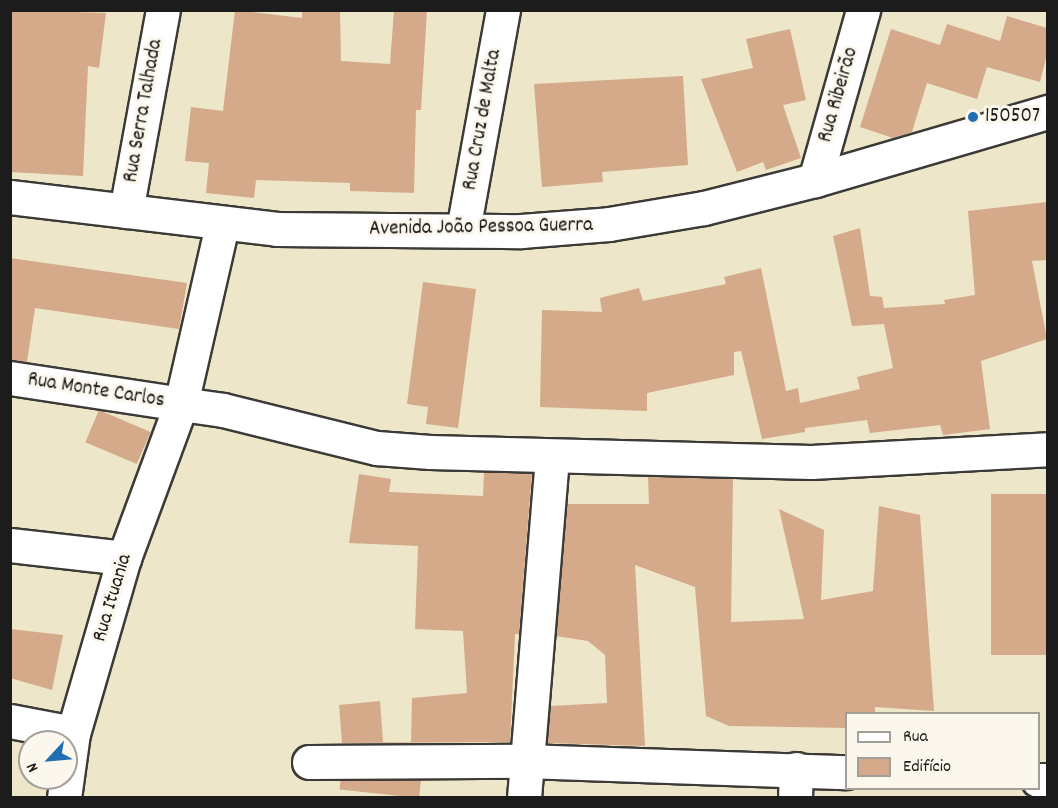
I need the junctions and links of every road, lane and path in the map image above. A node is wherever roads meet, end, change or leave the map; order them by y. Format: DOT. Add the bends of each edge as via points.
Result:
graph roads {
  1 [pos="163,10"];
  2 [pos="503,10"];
  3 [pos="863,10"];
  4 [pos="1047,112"];
  5 [pos="815,180"];
  6 [pos="10,197"];
  7 [pos="126,211"];
  8 [pos="222,225"];
  9 [pos="463,230"];
  10 [pos="10,378"];
  11 [pos="181,404"];
  12 [pos="1047,449"];
  13 [pos="552,457"];
  14 [pos="10,544"];
  15 [pos="124,558"];
  16 [pos="10,720"];
  17 [pos="58,730"];
  18 [pos="74,730"];
  19 [pos="525,761"];
  20 [pos="309,762"];
  21 [pos="845,772"];
  22 [pos="795,783"];
  23 [pos="524,798"];
  1 -- 7 [label="street, Rua Serra Talhada"];
  2 -- 9 [label="street, Rua Cruz de Malta"];
  3 -- 5 [label="street, Rua Ribeirão"];
  4 -- 5 [label="street, Avenida João Pessoa Guerra"];
  5 -- 9 [label="street, Avenida João Pessoa Guerra" via="704,208 609,224 520,231"];
  6 -- 7 [label="street, Avenida João Pessoa Guerra"];
  7 -- 8 [label="street, Avenida João Pessoa Guerra"];
  8 -- 9 [label="street, Avenida João Pessoa Guerra" via="289,230"];
  8 -- 11 [label="street, Rua Ituania"];
  10 -- 11 [label="street, Rua Monte Carlos"];
  11 -- 13 [label="street, Rua Monte Carlos" via="223,410 377,448"];
  11 -- 15 [label="street, Rua Ituania"];
  12 -- 13 [label="street, Rua Monte Carlos" via="811,462"];
  13 -- 19 [label="street"];
  14 -- 15 [label="street"];
  15 -- 18 [label="street, Rua Ituania"];
  16 -- 17 [label="street"];
  19 -- 20 [label="street"];
  19 -- 22 [label="street"];
  19 -- 23 [label="street"];
  21 -- 22 [label="street"];
}
